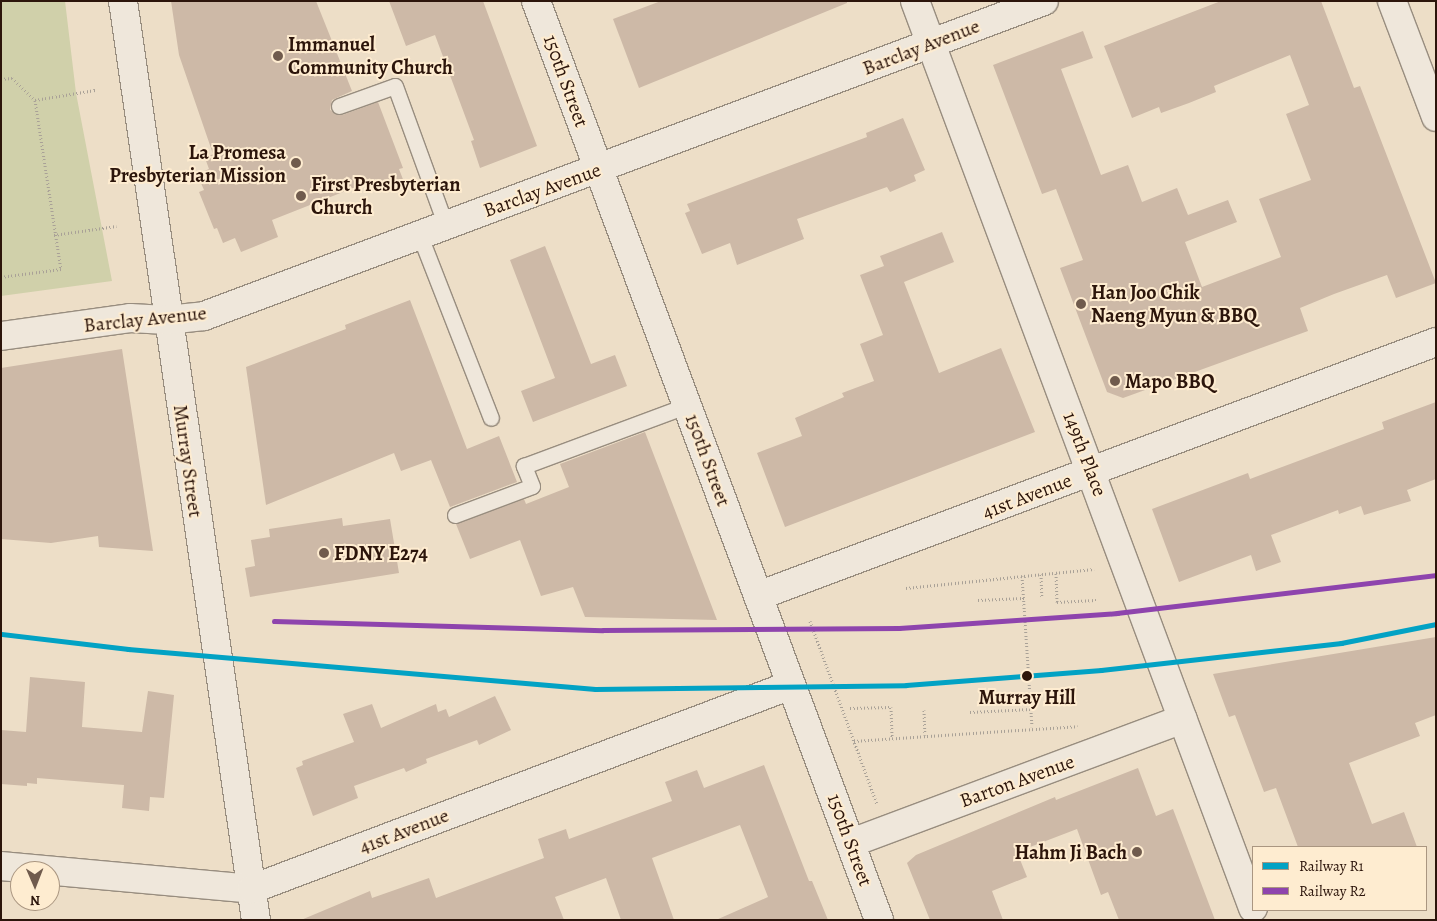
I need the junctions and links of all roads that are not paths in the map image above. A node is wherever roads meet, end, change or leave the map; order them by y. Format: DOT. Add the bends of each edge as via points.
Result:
graph roads {
  1 [pos="123,1"];
  2 [pos="536,1"];
  3 [pos="915,1"];
  4 [pos="1044,1"];
  5 [pos="1392,1"];
  6 [pos="931,43"];
  7 [pos="339,106"];
  8 [pos="1436,117"];
  9 [pos="598,170"];
  10 [pos="446,226"];
  11 [pos="420,236"];
  12 [pos="167,320"];
  13 [pos="1,336"];
  14 [pos="1436,342"];
  15 [pos="688,405"];
  16 [pos="491,418"];
  17 [pos="1091,472"];
  18 [pos="455,515"];
  19 [pos="758,596"];
  20 [pos="791,685"];
  21 [pos="1179,708"];
  22 [pos="851,843"];
  23 [pos="1,866"];
  24 [pos="252,889"];
  25 [pos="1252,904"];
  26 [pos="256,920"];
  27 [pos="879,920"];
  1 -- 12 [label="street, Murray Street"];
  2 -- 9 [label="street, 150th Street"];
  3 -- 6 [label="street, 149th Place"];
  4 -- 6 [label="street, Barclay Avenue"];
  5 -- 8 [label="street"];
  6 -- 9 [label="street, Barclay Avenue"];
  6 -- 17 [label="street, 149th Place"];
  7 -- 10 [label="lane" via="395,86"];
  9 -- 10 [label="street, Barclay Avenue"];
  9 -- 15 [label="street, 150th Street"];
  10 -- 11 [label="street, Barclay Avenue"];
  11 -- 12 [label="street, Barclay Avenue" via="204,316"];
  11 -- 16 [label="lane"];
  12 -- 13 [label="street, Barclay Avenue" via="130,318"];
  12 -- 24 [label="street, Murray Street"];
  14 -- 17 [label="street, 41st Avenue"];
  15 -- 18 [label="lane" via="524,466 532,486"];
  15 -- 19 [label="street, 150th Street"];
  17 -- 19 [label="street, 41st Avenue"];
  17 -- 21 [label="street, 149th Place" via="1134,580"];
  19 -- 20 [label="street, 150th Street"];
  20 -- 22 [label="street, 150th Street"];
  20 -- 24 [label="street, 41st Avenue"];
  21 -- 22 [label="street, Barton Avenue"];
  21 -- 25 [label="street, 149th Place"];
  22 -- 27 [label="street, 150th Street"];
  23 -- 24 [label="street, 41st Avenue"];
  24 -- 26 [label="street, Murray Street"];
}
